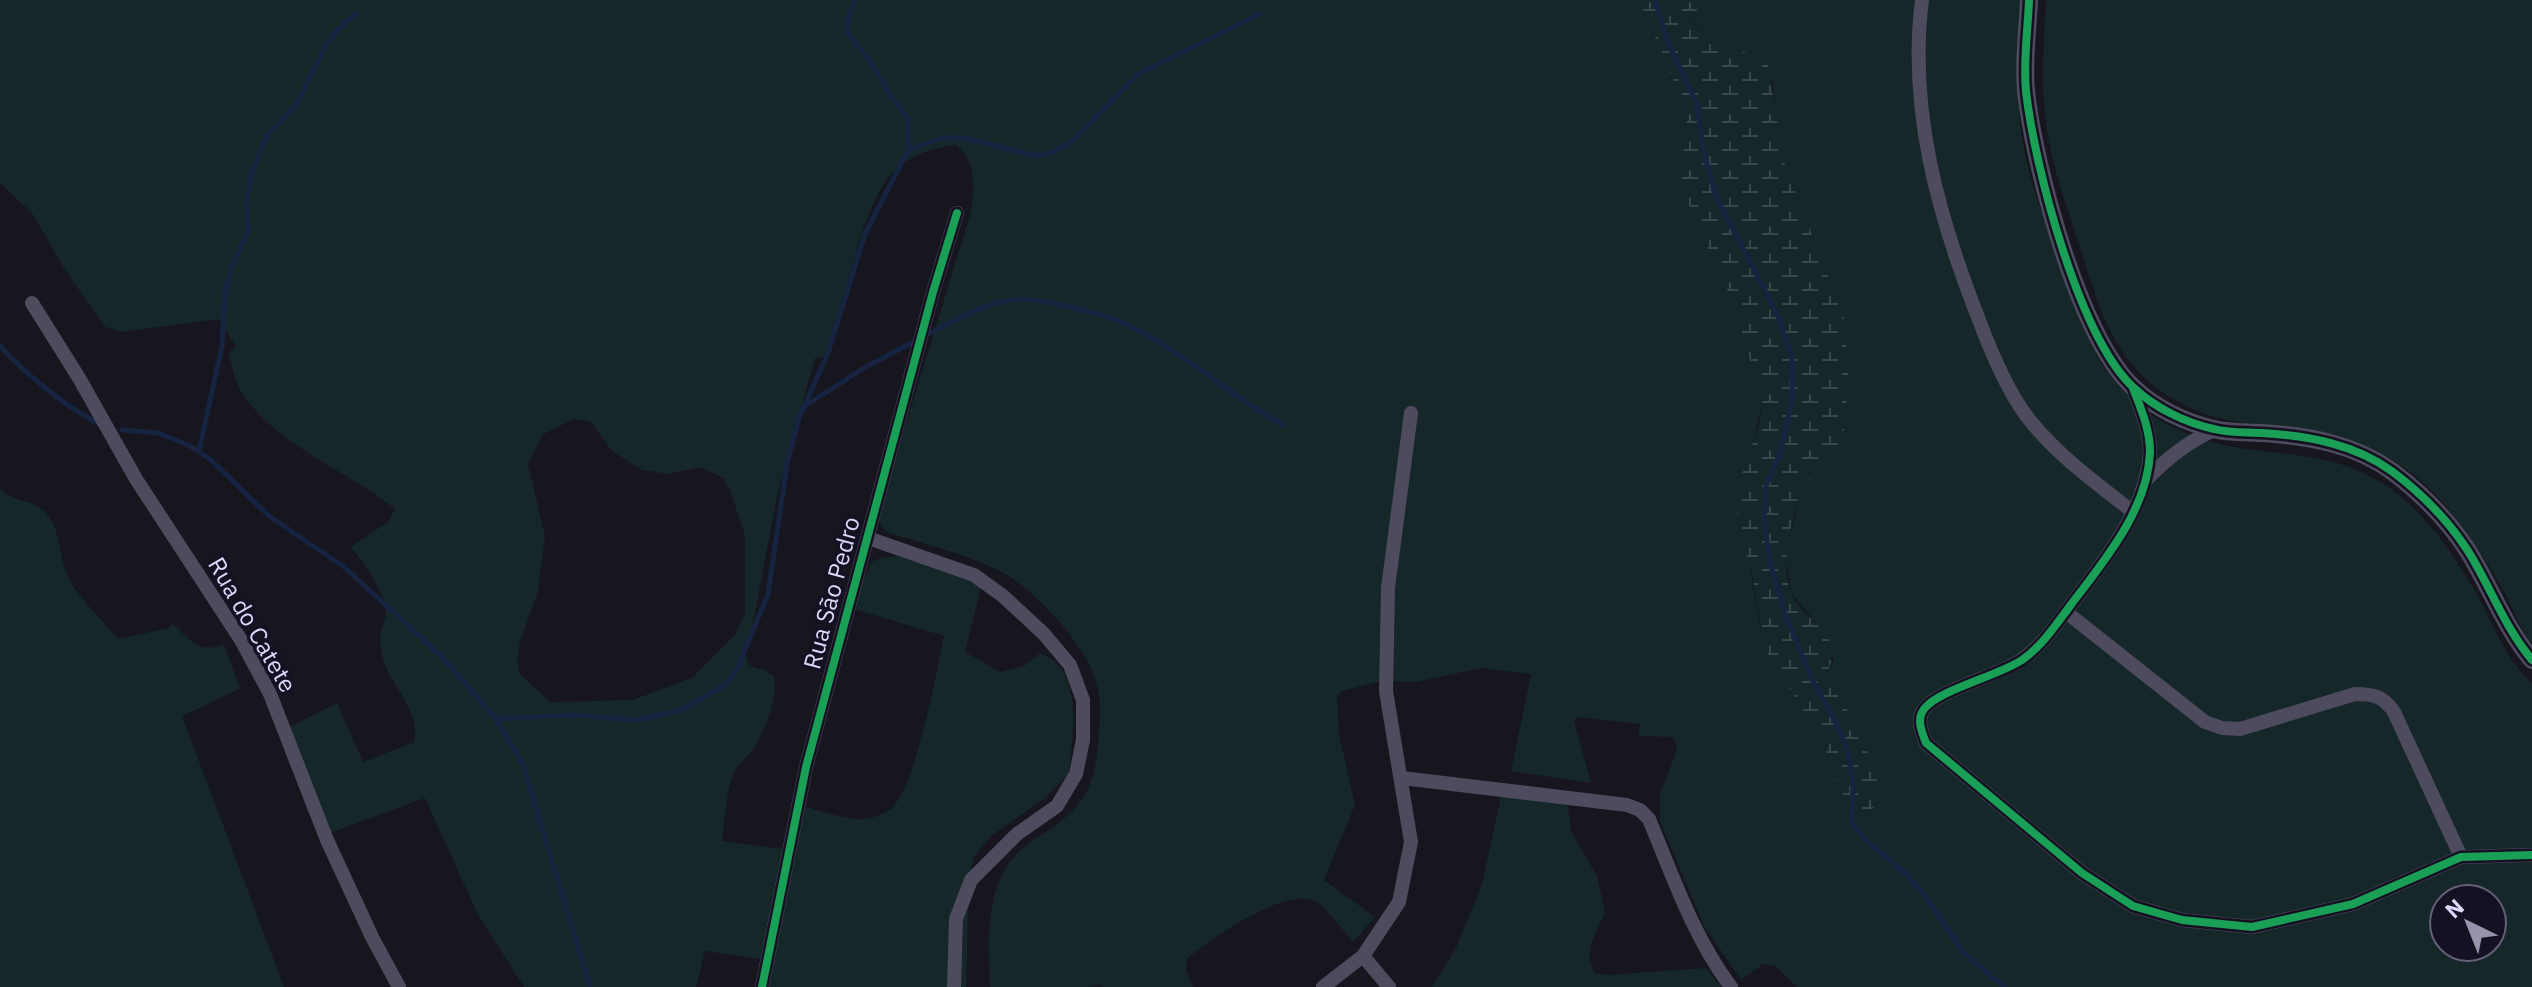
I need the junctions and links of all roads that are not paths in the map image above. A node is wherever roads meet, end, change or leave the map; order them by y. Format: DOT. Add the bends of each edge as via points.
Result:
graph roads {
  1 [pos="1922,0"];
  2 [pos="2029,0"];
  3 [pos="957,213"];
  4 [pos="32,303"];
  5 [pos="2133,388"];
  6 [pos="1411,413"];
  7 [pos="2214,430"];
  8 [pos="2146,480"];
  9 [pos="2132,511"];
  10 [pos="868,538"];
  11 [pos="2066,612"];
  12 [pos="2532,660"];
  13 [pos="1402,778"];
  14 [pos="2532,855"];
  15 [pos="2461,857"];
  16 [pos="1363,956"];
  17 [pos="399,987"];
  18 [pos="762,987"];
  19 [pos="954,987"];
  20 [pos="1323,987"];
  21 [pos="1389,987"];
  22 [pos="1731,987"];
  1 -- 9 [label="street" via="1920,105 1937,202 1994,359 2030,421 2086,476"];
  2 -- 5 [label="street" via="2026,88 2040,174 2083,306 2108,356"];
  3 -- 10 [label="street, Rua São Pedro"];
  4 -- 17 [label="street, Rua do Catete" via="270,694 327,840"];
  5 -- 7 [label="street" via="2166,412"];
  5 -- 8 [label="street" via="2149,431"];
  6 -- 13 [label="street" via="1388,588 1386,691"];
  7 -- 8 [label="street" via="2191,440"];
  7 -- 12 [label="street" via="2302,436 2346,446 2391,471 2434,507 2468,551 2513,637"];
  8 -- 9 [label="street"];
  9 -- 11 [label="street" via="2118,543"];
  10 -- 18 [label="street, Rua São Pedro" via="806,767"];
  10 -- 19 [label="street" via="974,575 1003,596 1070,665 1083,700 1076,774 1057,806 1017,834 971,880 956,919"];
  11 -- 15 [label="street" via="2205,722 2222,728 2240,729 2355,694 2386,701"];
  11 -- 15 [label="street" via="2023,659 1935,699 1923,710 1920,727 1926,743 2082,873 2133,906 2182,920 2252,927 2353,904"];
  13 -- 16 [label="street" via="1411,842 1399,902"];
  13 -- 22 [label="street" via="1640,810 1649,819 1683,905"];
  14 -- 15 [label="street"];
  16 -- 20 [label="street"];
  16 -- 21 [label="street"];
}
